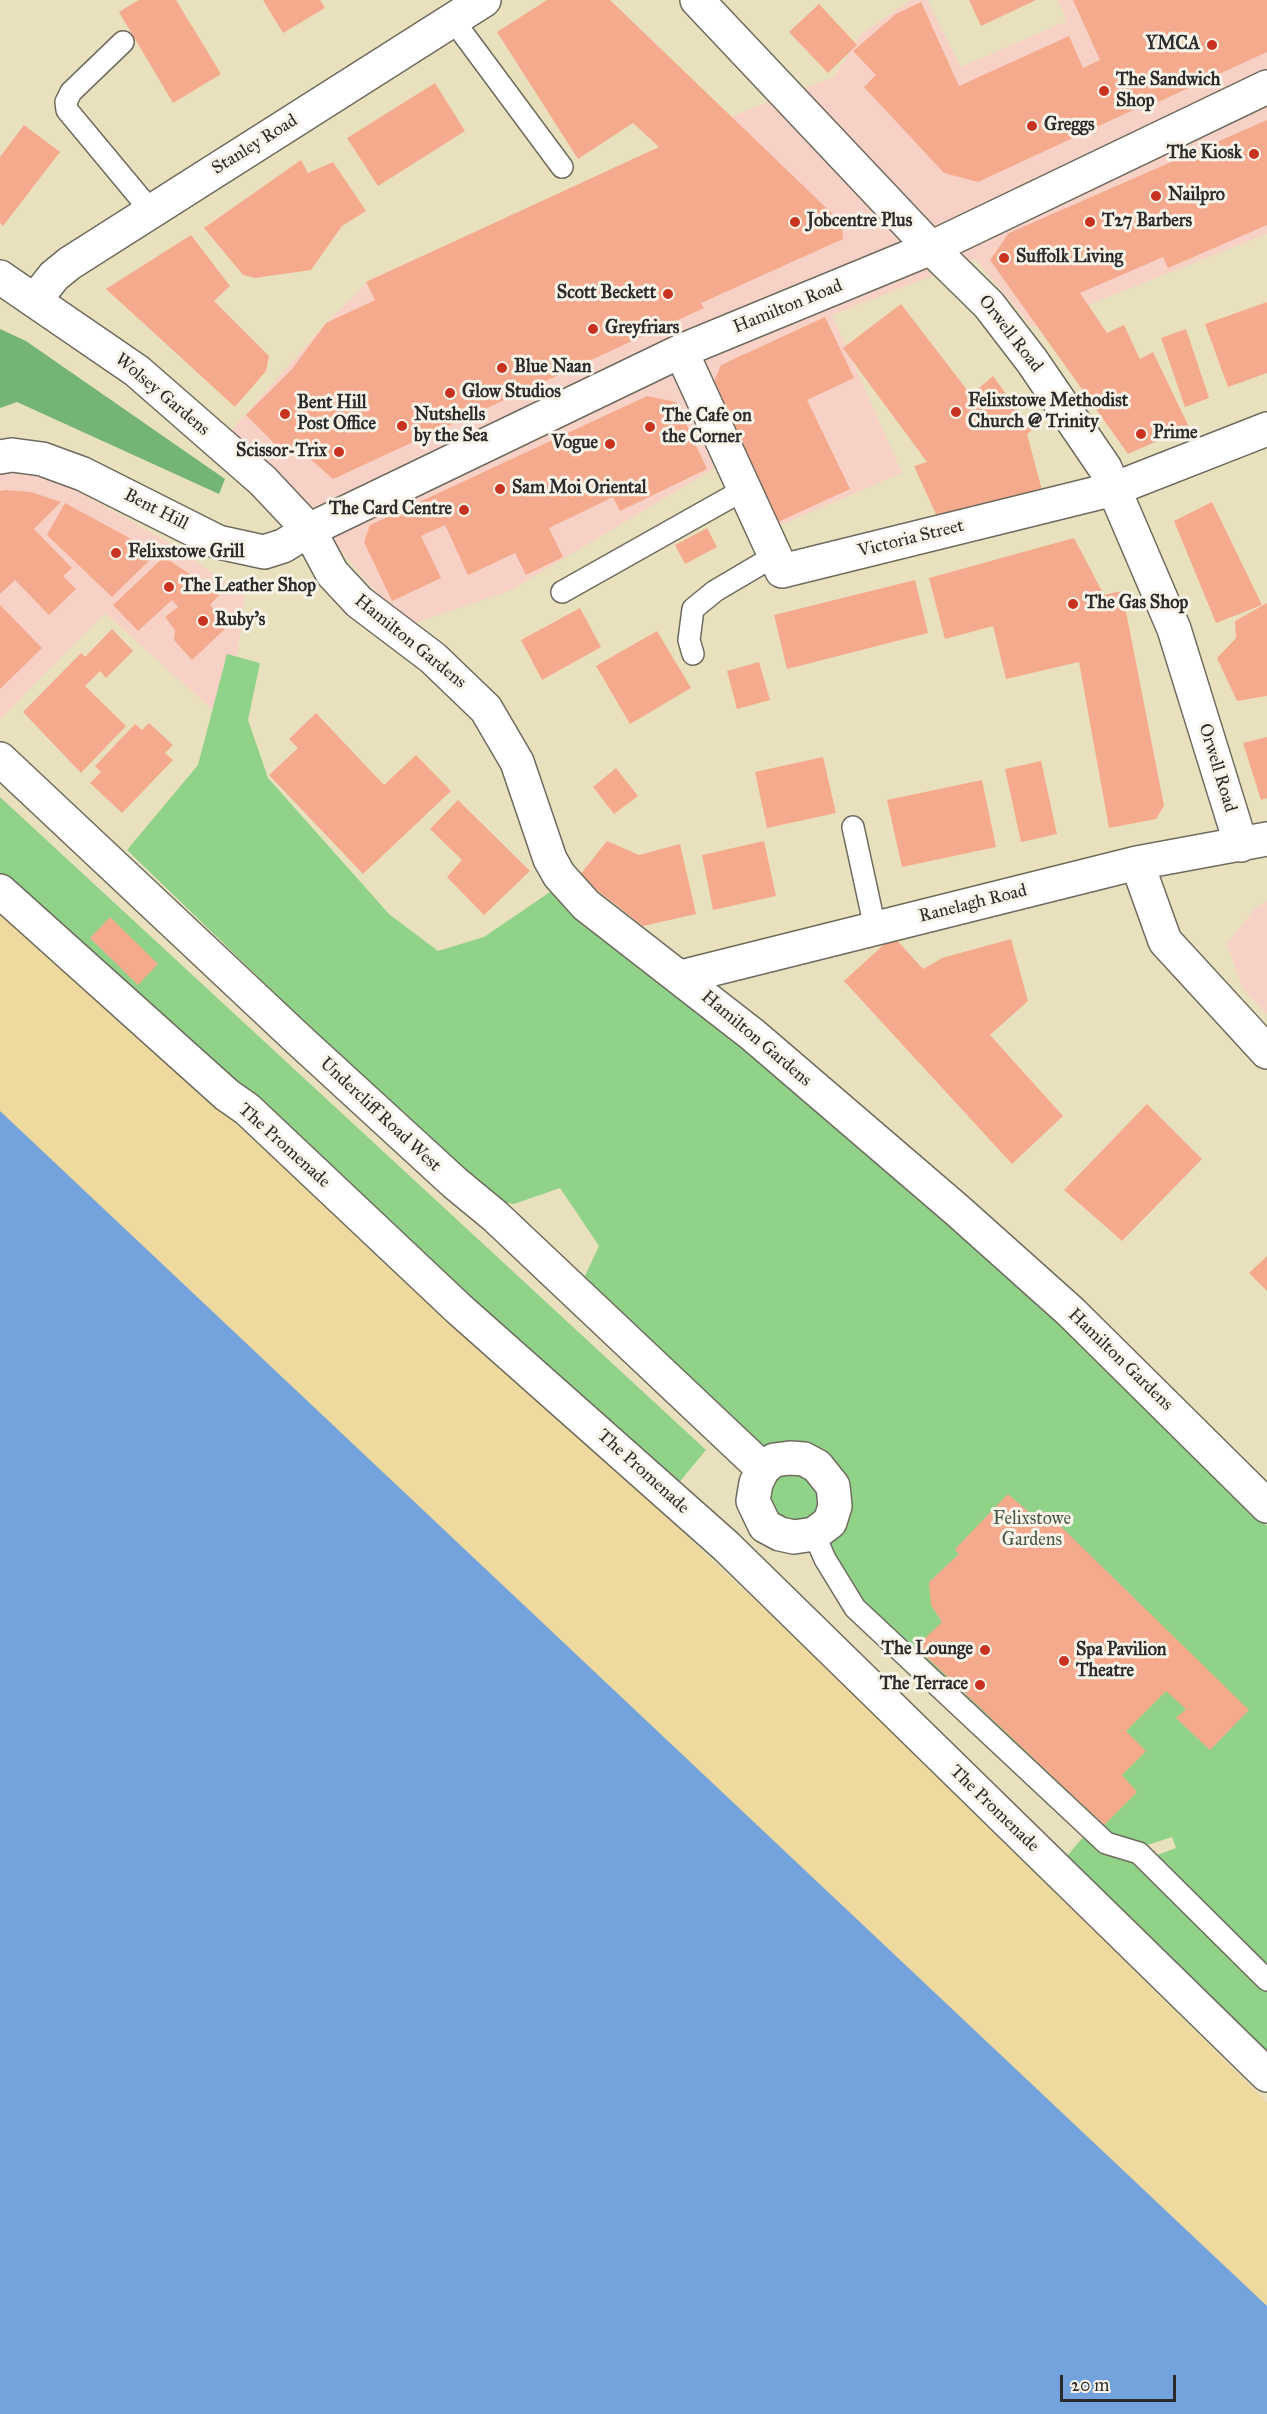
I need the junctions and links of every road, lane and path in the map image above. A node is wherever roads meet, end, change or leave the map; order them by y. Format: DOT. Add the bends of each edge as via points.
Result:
graph roads {
  1 [pos="484,0"];
  2 [pos="697,0"];
  3 [pos="453,20"];
  4 [pos="123,42"];
  5 [pos="1267,87"];
  6 [pos="562,167"];
  7 [pos="151,212"];
  8 [pos="931,248"];
  9 [pos="0,277"];
  10 [pos="35,300"];
  11 [pos="681,351"];
  12 [pos="1267,429"];
  13 [pos="0,457"];
  14 [pos="745,489"];
  15 [pos="1114,489"];
  16 [pos="309,530"];
  17 [pos="776,555"];
  18 [pos="562,592"];
  19 [pos="693,654"];
  20 [pos="0,759"];
  21 [pos="853,828"];
  22 [pos="1254,842"];
  23 [pos="1137,862"];
  24 [pos="0,891"];
  25 [pos="875,928"];
  26 [pos="681,976"];
  27 [pos="1267,1052"];
  28 [pos="763,1469"];
  29 [pos="1267,1506"];
  30 [pos="814,1534"];
  31 [pos="1267,1980"];
  32 [pos="1267,2075"];
  1 -- 3 [label="street, Stanley Road"];
  2 -- 8 [label="street, Orwell Road"];
  3 -- 6 [label="lane"];
  3 -- 7 [label="street, Stanley Road"];
  4 -- 7 [label="lane" via="71,92 67,110"];
  5 -- 8 [label="street, Hamilton Road"];
  7 -- 10 [label="street, Stanley Road" via="62,269"];
  8 -- 11 [label="street, Hamilton Road"];
  8 -- 15 [label="street, Orwell Road" via="989,304 1094,448"];
  9 -- 10 [label="street, Wolsey Gardens"];
  10 -- 16 [label="street, Wolsey Gardens" via="137,371 262,482"];
  11 -- 14 [label="street, Victoria Street"];
  11 -- 16 [label="street, Hamilton Road"];
  12 -- 15 [label="street, Victoria Street"];
  13 -- 16 [label="street, Bent Hill" via="42,459 83,474 218,542 241,548 264,552"];
  14 -- 17 [label="street, Victoria Street"];
  14 -- 18 [label="lane"];
  15 -- 17 [label="street, Victoria Street" via="782,571"];
  15 -- 22 [label="street, Orwell Road" via="1174,629"];
  16 -- 26 [label="street, Hamilton Gardens" via="332,573 359,602 434,658 486,709 516,762 550,859 571,889 586,905"];
  17 -- 19 [label="lane" via="715,591 693,609 689,640"];
  20 -- 28 [label="street, Undercliff Road West"];
  21 -- 25 [label="lane"];
  22 -- 23 [label="street, Ranelagh Road"];
  23 -- 25 [label="street, Ranelagh Road"];
  23 -- 27 [label="street" via="1165,941"];
  24 -- 32 [label="street, The Promenade" via="247,1109 459,1309 726,1546"];
  25 -- 26 [label="street, Ranelagh Road"];
  26 -- 29 [label="street, Hamilton Gardens" via="1071,1312"];
  28 -- 30 [label="street" via="753,1502 765,1526 794,1537"];
  28 -- 30 [label="street" via="774,1460 804,1459 834,1486 835,1506 830,1522"];
  30 -- 31 [label="lane" via="855,1608 1106,1843 1139,1853"];
}
